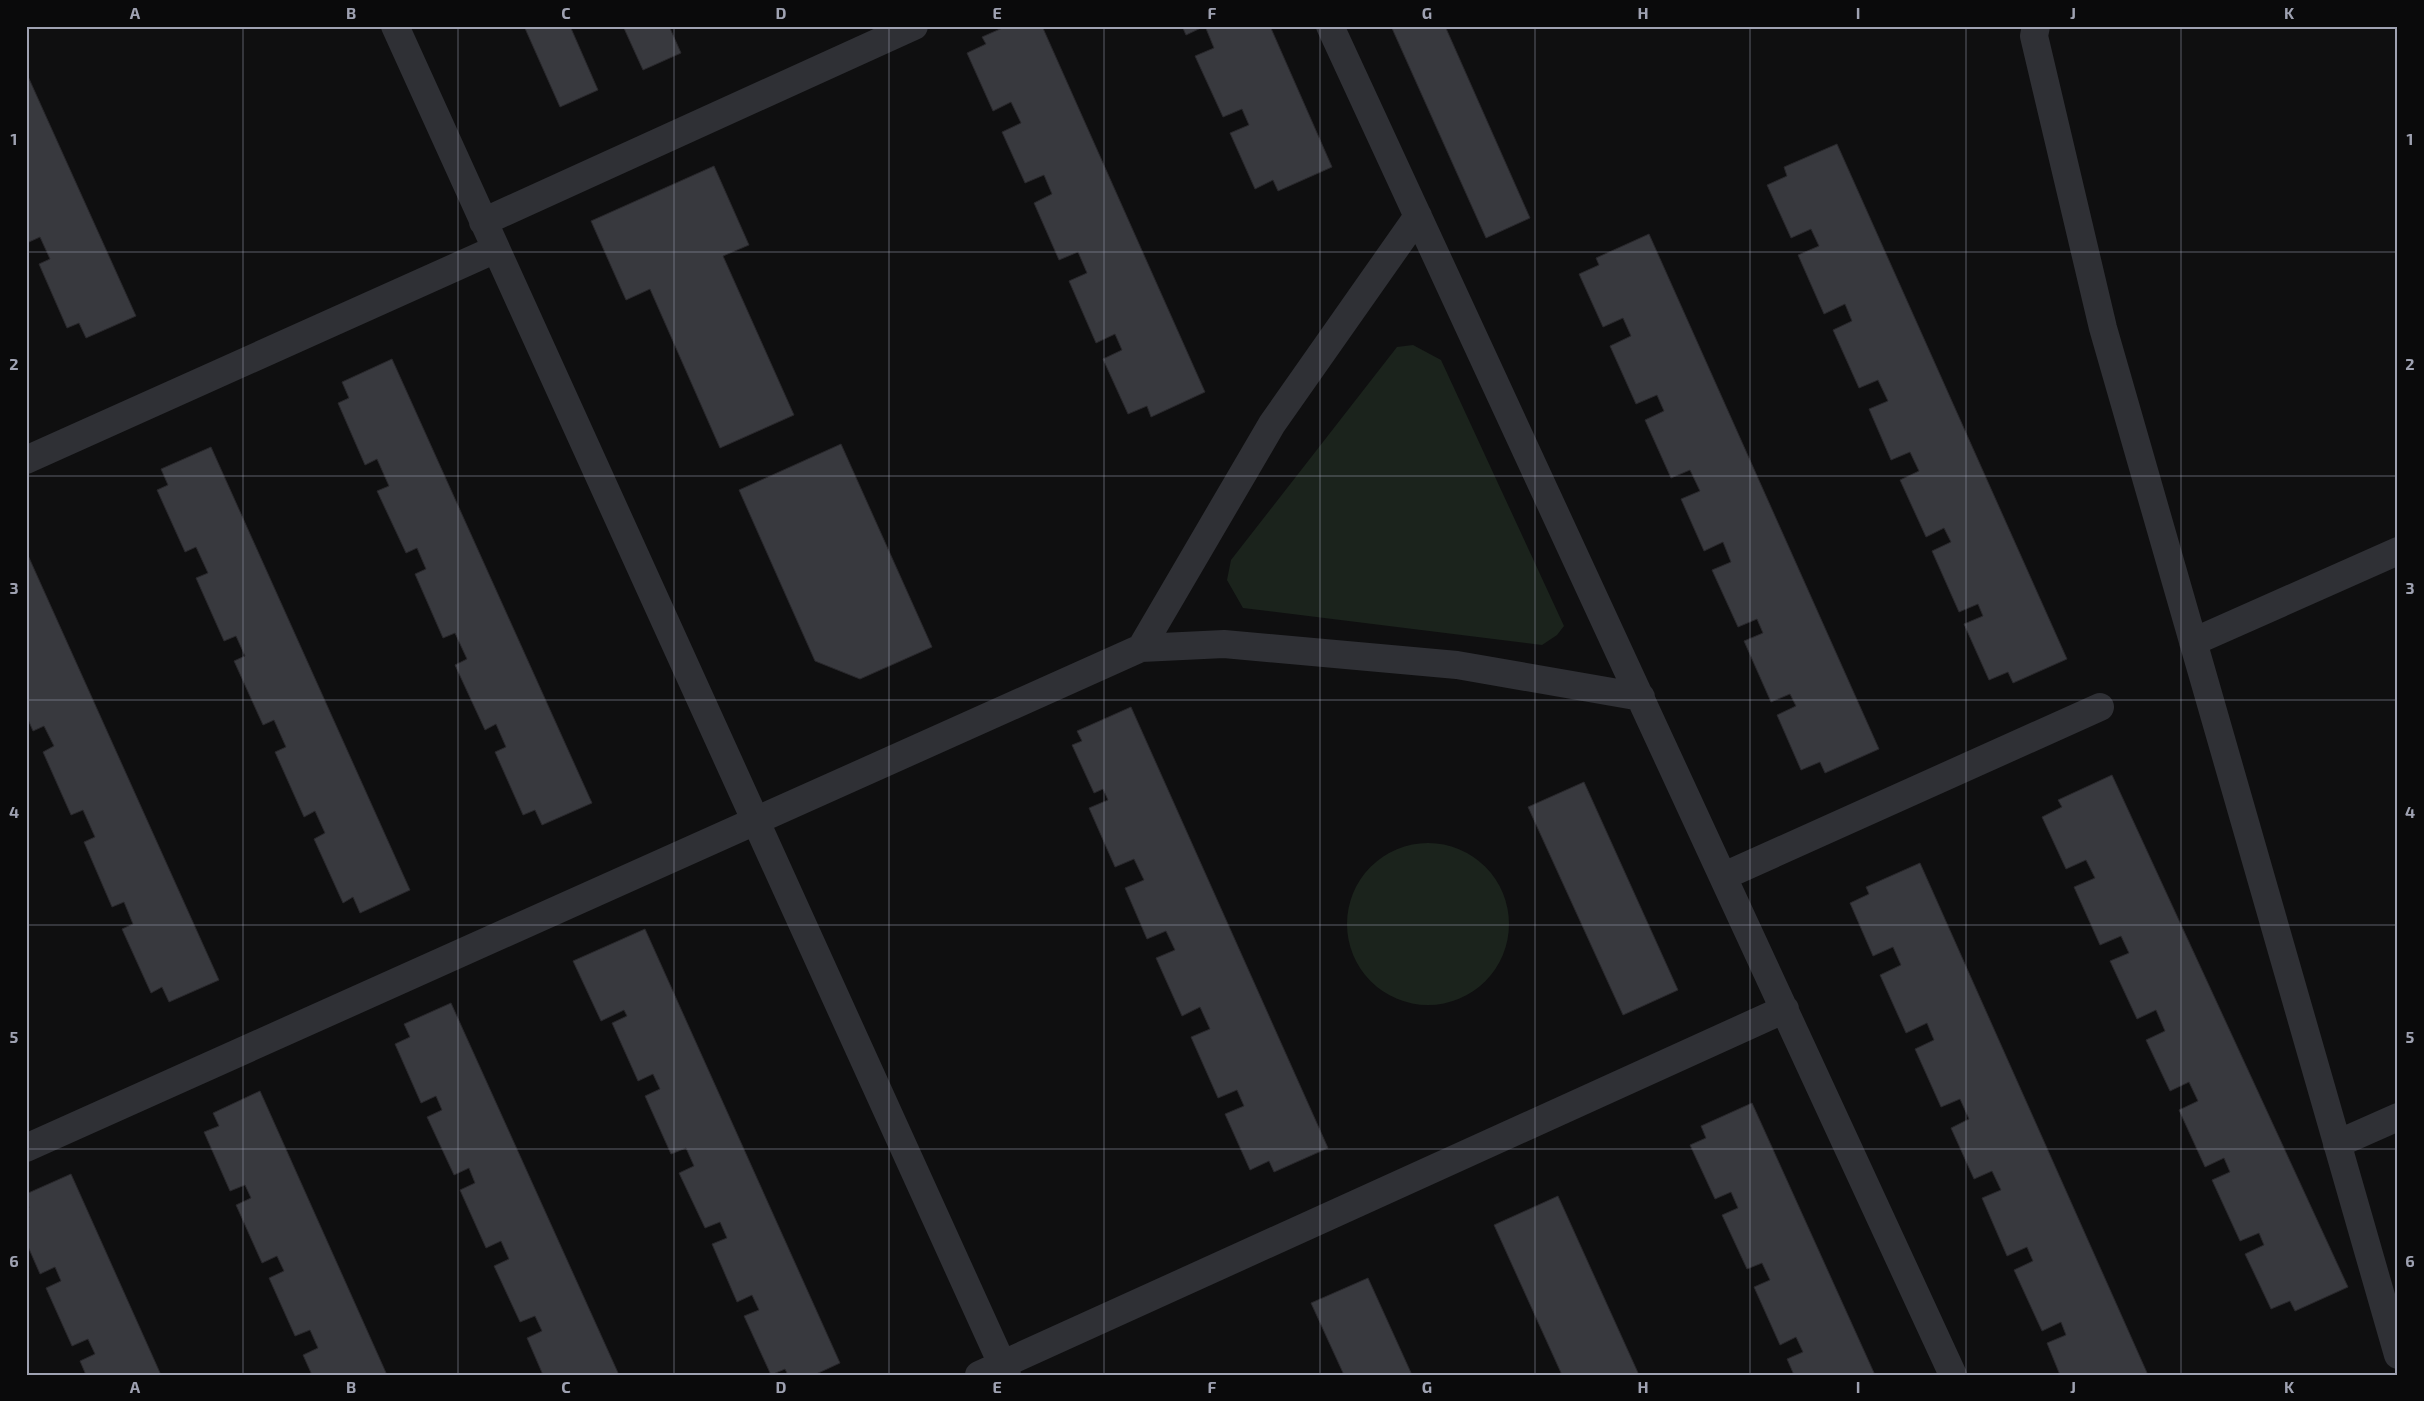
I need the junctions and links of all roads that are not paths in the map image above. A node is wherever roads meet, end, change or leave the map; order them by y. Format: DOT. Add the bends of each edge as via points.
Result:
graph roads {
  1 [pos="395,26"];
  2 [pos="914,26"];
  3 [pos="1330,26"];
  4 [pos="2036,26"];
  5 [pos="1418,216"];
  6 [pos="483,222"];
  7 [pos="496,249"];
  8 [pos="26,460"];
  9 [pos="2398,551"];
  10 [pos="2193,642"];
  11 [pos="1140,648"];
  12 [pos="1641,697"];
  13 [pos="2100,707"];
  14 [pos="755,820"];
  15 [pos="1724,876"];
  16 [pos="1785,1009"];
  17 [pos="2398,1117"];
  18 [pos="2337,1144"];
  19 [pos="26,1148"];
  20 [pos="2398,1355"];
  21 [pos="996,1371"];
  22 [pos="1953,1375"];
  1 -- 6 [label="street"];
  2 -- 6 [label="street"];
  3 -- 5 [label="street"];
  4 -- 10 [label="street" via="2034,36 2103,328"];
  5 -- 11 [label="street" via="1272,424"];
  5 -- 12 [label="street"];
  6 -- 7 [label="street"];
  7 -- 8 [label="street"];
  7 -- 14 [label="street"];
  9 -- 10 [label="street"];
  10 -- 18 [label="street"];
  11 -- 12 [label="street" via="1224,644 1457,665"];
  11 -- 14 [label="street"];
  12 -- 15 [label="street"];
  13 -- 15 [label="street"];
  14 -- 19 [label="street"];
  14 -- 21 [label="street"];
  15 -- 16 [label="street"];
  16 -- 21 [label="street"];
  16 -- 22 [label="street"];
  17 -- 18 [label="street"];
  18 -- 20 [label="street"];
}
